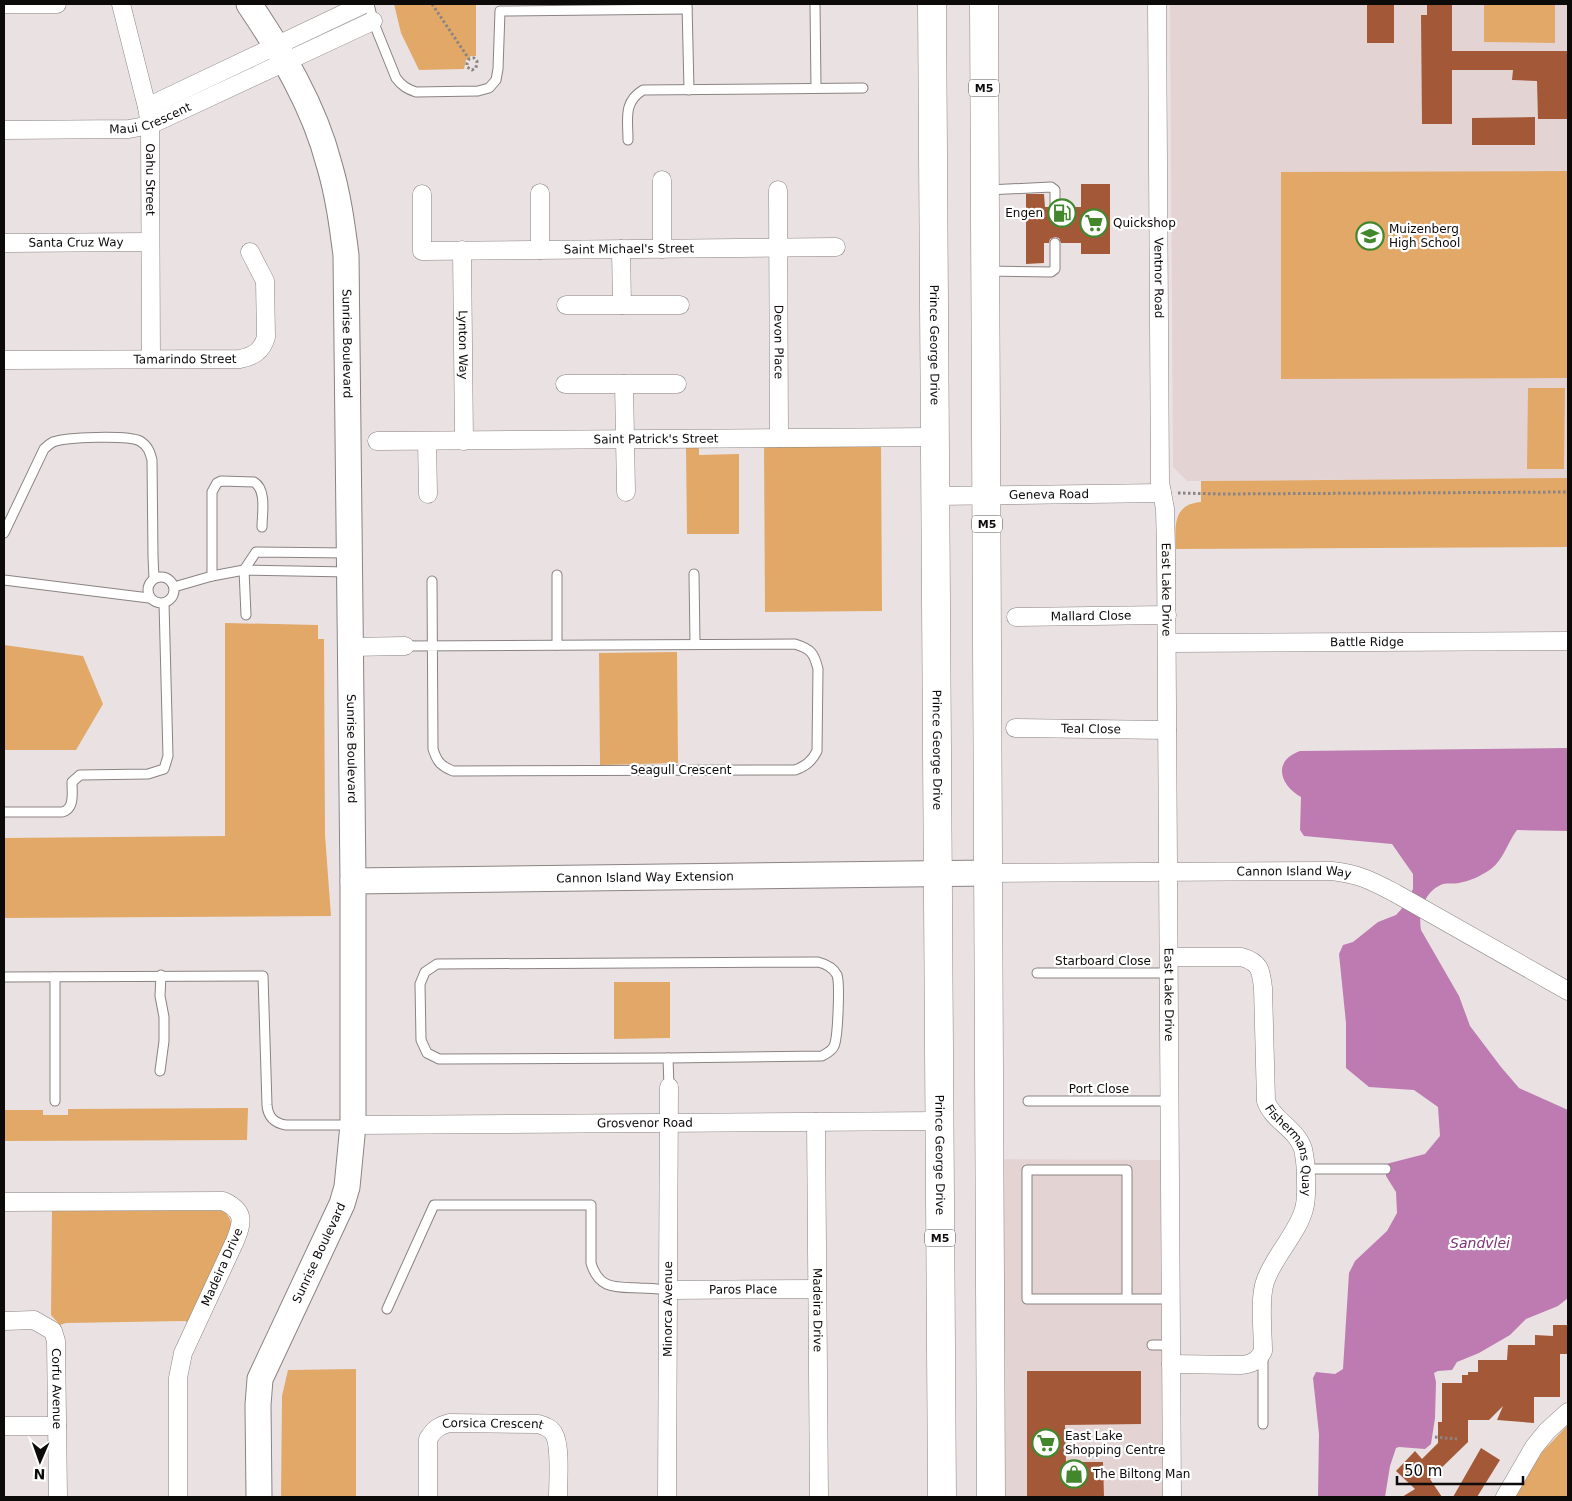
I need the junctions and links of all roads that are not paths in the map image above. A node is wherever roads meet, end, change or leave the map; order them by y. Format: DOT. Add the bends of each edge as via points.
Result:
graph roads {
  1 [pos="4,4"];
  2 [pos="57,4"];
  3 [pos="121,4"];
  4 [pos="249,4"];
  5 [pos="364,4"];
  6 [pos="369,4"];
  7 [pos="815,4"];
  8 [pos="932,4"];
  9 [pos="984,4"];
  10 [pos="1157,4"];
  11 [pos="687,6"];
  12 [pos="575,7"];
  13 [pos="373,21"];
  14 [pos="281,54"];
  15 [pos="816,88"];
  16 [pos="863,88"];
  17 [pos="689,90"];
  18 [pos="148,107"];
  19 [pos="150,125"];
  20 [pos="4,130"];
  21 [pos="628,140"];
  22 [pos="662,180"];
  23 [pos="778,190"];
  24 [pos="985,190"];
  25 [pos="540,193"];
  26 [pos="422,194"];
  27 [pos="1055,207"];
  28 [pos="150,242"];
  29 [pos="4,243"];
  30 [pos="1055,243"];
  31 [pos="836,247"];
  32 [pos="779,248"];
  33 [pos="621,249"];
  34 [pos="662,249"];
  35 [pos="462,250"];
  36 [pos="540,250"];
  37 [pos="250,252"];
  38 [pos="985,271"];
  39 [pos="622,305"];
  40 [pos="680,305"];
  41 [pos="566,306"];
  42 [pos="151,359"];
  43 [pos="4,360"];
  44 [pos="564,384"];
  45 [pos="624,384"];
  46 [pos="677,384"];
  47 [pos="934,437"];
  48 [pos="779,438"];
  49 [pos="625,440"];
  50 [pos="378,441"];
  51 [pos="427,441"];
  52 [pos="464,441"];
  53 [pos="626,492"];
  54 [pos="1162,493"];
  55 [pos="428,494"];
  56 [pos="987,495"];
  57 [pos="935,496"];
  58 [pos="262,527"];
  59 [pos="4,533"];
  60 [pos="349,562"];
  61 [pos="244,570"];
  62 [pos="694,574"];
  63 [pos="557,575"];
  64 [pos="212,576"];
  65 [pos="154,579"];
  66 [pos="4,580"];
  67 [pos="432,582"];
  68 [pos="174,587"];
  69 [pos="149,598"];
  70 [pos="164,603"];
  71 [pos="1166,615"];
  72 [pos="246,616"];
  73 [pos="1016,617"];
  74 [pos="1568,641"];
  75 [pos="1167,643"];
  76 [pos="695,644"];
  77 [pos="557,645"];
  78 [pos="350,646"];
  79 [pos="405,646"];
  80 [pos="432,646"];
  81 [pos="1015,728"];
  82 [pos="1167,730"];
  83 [pos="4,812"];
  84 [pos="1168,872"];
  85 [pos="937,874"];
  86 [pos="989,874"];
  87 [pos="353,881"];
  88 [pos="1169,965"];
  89 [pos="1038,973"];
  90 [pos="161,975"];
  91 [pos="4,977"];
  92 [pos="55,977"];
  93 [pos="1568,991"];
  94 [pos="668,1058"];
  95 [pos="160,1071"];
  96 [pos="669,1087"];
  97 [pos="55,1100"];
  98 [pos="1028,1101"];
  99 [pos="1170,1101"];
  100 [pos="939,1121"];
  101 [pos="816,1122"];
  102 [pos="668,1123"];
  103 [pos="353,1125"];
  104 [pos="1306,1169"];
  105 [pos="1386,1169"];
  106 [pos="4,1202"];
  107 [pos="817,1289"];
  108 [pos="668,1290"];
  109 [pos="1127,1299"];
  110 [pos="1171,1299"];
  111 [pos="387,1309"];
  112 [pos="4,1320"];
  113 [pos="1152,1345"];
  114 [pos="1172,1345"];
  115 [pos="1263,1351"];
  116 [pos="1172,1364"];
  117 [pos="1568,1412"];
  118 [pos="1263,1424"];
  119 [pos="4,1426"];
  120 [pos="57,1426"];
  121 [pos="58,1497"];
  122 [pos="178,1497"];
  123 [pos="259,1497"];
  124 [pos="428,1497"];
  125 [pos="558,1497"];
  126 [pos="667,1497"];
  127 [pos="818,1497"];
  128 [pos="942,1497"];
  129 [pos="991,1497"];
  130 [pos="1172,1497"];
  131 [pos="1505,1497"];
  1 -- 2 [label="street"];
  3 -- 18 [label="street, Oahu Street"];
  4 -- 14 [label="street, Sunrise Boulevard"];
  5 -- 14 [label="street"];
  6 -- 13 [label="lane"];
  7 -- 15 [label="lane"];
  8 -- 47 [label="main road, Prince George Drive / M5"];
  9 -- 24 [label="main road, M5"];
  10 -- 54 [label="street, Ventnor Road"];
  11 -- 12 [label="lane"];
  11 -- 17 [label="lane"];
  12 -- 13 [label="lane" via="500,11 496,80 489,88 478,91 408,90 396,78"];
  13 -- 14 [label="street"];
  14 -- 18 [label="street, Maui Crescent"];
  14 -- 19 [label="street, Maui Crescent"];
  14 -- 60 [label="street, Sunrise Boulevard" via="313,116 339,202 346,255"];
  15 -- 16 [label="lane"];
  15 -- 17 [label="lane"];
  17 -- 21 [label="lane" via="643,90 635,95 628,111"];
  18 -- 19 [label="street, Oahu Street"];
  19 -- 20 [label="street, Maui Crescent" via="129,129"];
  19 -- 28 [label="street, Oahu Street"];
  22 -- 34 [label="street"];
  23 -- 32 [label="street, Devon Place"];
  24 -- 27 [label="lane" via="1051,186 1055,190"];
  24 -- 38 [label="main road, M5"];
  25 -- 36 [label="street"];
  26 -- 35 [label="street, Saint Michael's Street" via="422,251"];
  28 -- 29 [label="street, Santa Cruz Way"];
  28 -- 42 [label="street, Oahu Street"];
  30 -- 38 [label="lane" via="1055,269 1051,272"];
  31 -- 32 [label="street, Saint Michael's Street"];
  32 -- 34 [label="street, Saint Michael's Street"];
  32 -- 48 [label="street, Devon Place"];
  33 -- 34 [label="street, Saint Michael's Street"];
  33 -- 36 [label="street, Saint Michael's Street"];
  33 -- 39 [label="street"];
  35 -- 36 [label="street, Saint Michael's Street"];
  35 -- 52 [label="street, Lynton Way"];
  37 -- 42 [label="street, Tamarindo Street" via="265,281 266,337 259,351 240,359"];
  38 -- 56 [label="main road, M5"];
  39 -- 40 [label="street"];
  39 -- 41 [label="street"];
  42 -- 43 [label="street, Tamarindo Street"];
  44 -- 45 [label="street"];
  45 -- 46 [label="street"];
  45 -- 49 [label="street"];
  47 -- 48 [label="street, Saint Patrick's Street"];
  47 -- 57 [label="main road, Prince George Drive / M5"];
  48 -- 49 [label="street, Saint Patrick's Street"];
  49 -- 52 [label="street, Saint Patrick's Street"];
  49 -- 53 [label="street"];
  50 -- 51 [label="street, Saint Patrick's Street"];
  51 -- 52 [label="street, Saint Patrick's Street"];
  51 -- 55 [label="street"];
  54 -- 56 [label="street, Geneva Road"];
  54 -- 71 [label="street, East Lake Drive"];
  56 -- 57 [label="street, Geneva Road"];
  56 -- 86 [label="main road, M5"];
  57 -- 85 [label="main road, Prince George Drive / M5"];
  58 -- 64 [label="lane" via="259,485 254,482 217,483 212,492"];
  59 -- 65 [label="lane" via="49,444 63,439 130,438 150,449 152,460"];
  60 -- 61 [label="lane"];
  60 -- 61 [label="lane" via="256,552"];
  60 -- 78 [label="street, Sunrise Boulevard"];
  61 -- 64 [label="lane"];
  61 -- 72 [label="lane"];
  62 -- 76 [label="lane"];
  63 -- 77 [label="lane"];
  64 -- 68 [label="lane"];
  65 -- 68 [label="lane" via="166,578"];
  65 -- 69 [label="lane" via="149,585"];
  66 -- 69 [label="lane"];
  67 -- 80 [label="lane, Seagull Crescent"];
  68 -- 70 [label="lane" via="171,599"];
  69 -- 70 [label="lane" via="156,603"];
  70 -- 83 [label="lane" via="168,756 164,769 148,774 80,775 72,782 72,802 68,811"];
  71 -- 73 [label="street, Mallard Close"];
  71 -- 75 [label="street, East Lake Drive"];
  74 -- 75 [label="street, Battle Ridge"];
  75 -- 82 [label="street, East Lake Drive"];
  76 -- 77 [label="lane, Seagull Crescent"];
  76 -- 80 [label="lane, Seagull Crescent" via="796,644 808,648 818,669 817,751 804,767 795,770 453,771 436,760 433,750"];
  77 -- 80 [label="lane, Seagull Crescent"];
  78 -- 79 [label="street, Seagull Crescent"];
  78 -- 87 [label="street, Sunrise Boulevard"];
  79 -- 80 [label="lane, Seagull Crescent"];
  81 -- 82 [label="street, Teal Close"];
  82 -- 84 [label="street, East Lake Drive"];
  84 -- 86 [label="street, Cannon Island Way"];
  84 -- 88 [label="street, East Lake Drive"];
  84 -- 93 [label="street, Cannon Island Way" via="1332,871 1366,878"];
  85 -- 86 [label="street, Cannon Island Way Extension"];
  85 -- 87 [label="street, Cannon Island Way Extension"];
  85 -- 100 [label="main road, Prince George Drive / M5"];
  86 -- 129 [label="main road, M5"];
  87 -- 103 [label="street, Sunrise Boulevard"];
  88 -- 89 [label="lane, Starboard Close"];
  88 -- 99 [label="street, East Lake Drive"];
  88 -- 104 [label="street, Fishermans Quay" via="1241,957 1256,964 1263,988 1266,1101 1303,1147"];
  90 -- 92 [label="lane"];
  90 -- 95 [label="lane" via="164,1041"];
  90 -- 103 [label="lane" via="263,976 270,1116 286,1125"];
  91 -- 92 [label="lane"];
  92 -- 97 [label="lane"];
  94 -- 94 [label="lane" via="439,1059 424,1049 421,1040 420,984 430,967 437,964 808,962 824,964 837,976 836,1039 828,1053 816,1057"];
  94 -- 96 [label="lane"];
  96 -- 102 [label="street, Minorca Avenue"];
  98 -- 99 [label="lane, Port Close"];
  99 -- 110 [label="street, East Lake Drive"];
  100 -- 101 [label="street, Grosvenor Road"];
  100 -- 128 [label="main road, Prince George Drive / M5"];
  101 -- 102 [label="street, Grosvenor Road"];
  101 -- 107 [label="street, Madeira Drive"];
  102 -- 103 [label="street, Grosvenor Road"];
  102 -- 108 [label="street, Minorca Avenue"];
  103 -- 123 [label="street, Sunrise Boulevard" via="347,1187 342,1204 260,1379"];
  104 -- 105 [label="lane"];
  104 -- 115 [label="street, Fishermans Quay" via="1304,1210 1264,1283"];
  106 -- 122 [label="street, Madeira Drive" via="223,1201 237,1208 242,1225 180,1366"];
  107 -- 108 [label="street, Paros Place"];
  107 -- 127 [label="street, Madeira Drive"];
  108 -- 111 [label="lane" via="614,1287 600,1279 591,1263 591,1205 434,1205"];
  108 -- 126 [label="street, Minorca Avenue"];
  109 -- 109 [label="lane" via="1127,1170 1027,1170 1027,1299"];
  109 -- 110 [label="lane"];
  110 -- 114 [label="street, East Lake Drive"];
  112 -- 120 [label="street, Corfu Avenue" via="34,1320 53,1331 56,1341"];
  113 -- 114 [label="lane"];
  114 -- 116 [label="street, East Lake Drive"];
  115 -- 116 [label="street" via="1250,1364"];
  115 -- 118 [label="lane"];
  116 -- 130 [label="street, East Lake Drive"];
  117 -- 131 [label="street" via="1534,1447"];
  119 -- 120 [label="street"];
  120 -- 121 [label="street, Corfu Avenue"];
  124 -- 125 [label="street, Corsica Crescent" via="428,1439 440,1426 538,1424 554,1433 557,1442"];
}
